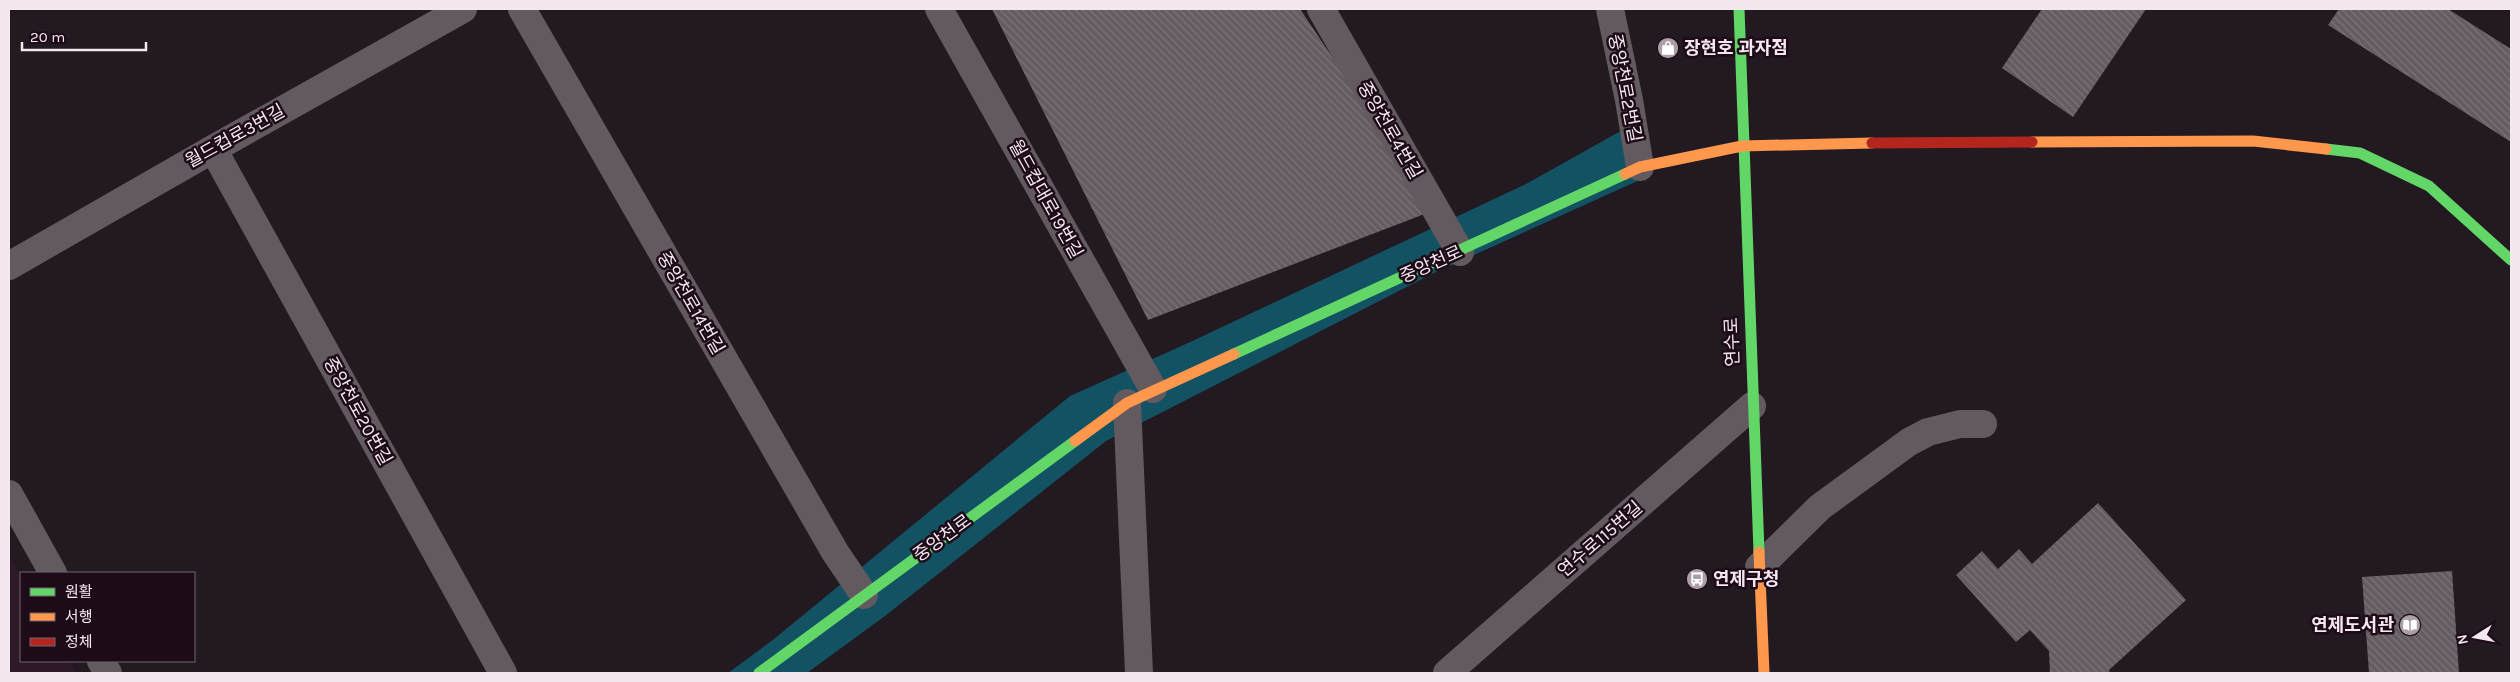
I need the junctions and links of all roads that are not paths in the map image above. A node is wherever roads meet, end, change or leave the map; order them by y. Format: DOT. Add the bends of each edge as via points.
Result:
graph roads {
  1 [pos="463,9"];
  2 [pos="522,9"];
  3 [pos="939,9"];
  4 [pos="1320,9"];
  5 [pos="1610,9"];
  6 [pos="1739,9"];
  7 [pos="1742,146"];
  8 [pos="212,149"];
  9 [pos="1640,167"];
  10 [pos="1460,252"];
  11 [pos="2511,260"];
  12 [pos="9,266"];
  13 [pos="1153,389"];
  14 [pos="1126,403"];
  15 [pos="1752,406"];
  16 [pos="1983,424"];
  17 [pos="9,494"];
  18 [pos="1759,567"];
  19 [pos="52,572"];
  20 [pos="864,595"];
  21 [pos="102,662"];
  22 [pos="108,673"];
  23 [pos="503,673"];
  24 [pos="759,673"];
  25 [pos="1139,673"];
  26 [pos="1447,673"];
  27 [pos="1764,673"];
  1 -- 8 [label="street, 월드컵로3번길"];
  2 -- 20 [label="street, 중앙천로14번길" via="835,552"];
  3 -- 13 [label="street, 월드컵대로19번길"];
  4 -- 10 [label="street, 중앙천로4번길"];
  5 -- 9 [label="street, 중앙천로2번길"];
  6 -- 7 [label="street, 연수로"];
  7 -- 9 [label="street, 중앙천로"];
  7 -- 11 [label="street, 중앙천로" via="2252,141 2360,153 2429,186"];
  7 -- 15 [label="street, 연수로"];
  8 -- 12 [label="street, 월드컵로3번길"];
  8 -- 23 [label="street, 중앙천로20번길"];
  9 -- 10 [label="street, 중앙천로"];
  10 -- 13 [label="street, 중앙천로"];
  13 -- 14 [label="street, 중앙천로"];
  14 -- 20 [label="street, 중앙천로"];
  14 -- 25 [label="street"];
  15 -- 18 [label="street, 연수로"];
  15 -- 26 [label="street, 연수로115번길"];
  16 -- 18 [label="street" via="1960,424 1928,432 1909,442 1820,507"];
  17 -- 19 [label="street"];
  18 -- 27 [label="street, 연수로"];
  20 -- 24 [label="street, 중앙천로"];
  21 -- 22 [label="street"];
}
